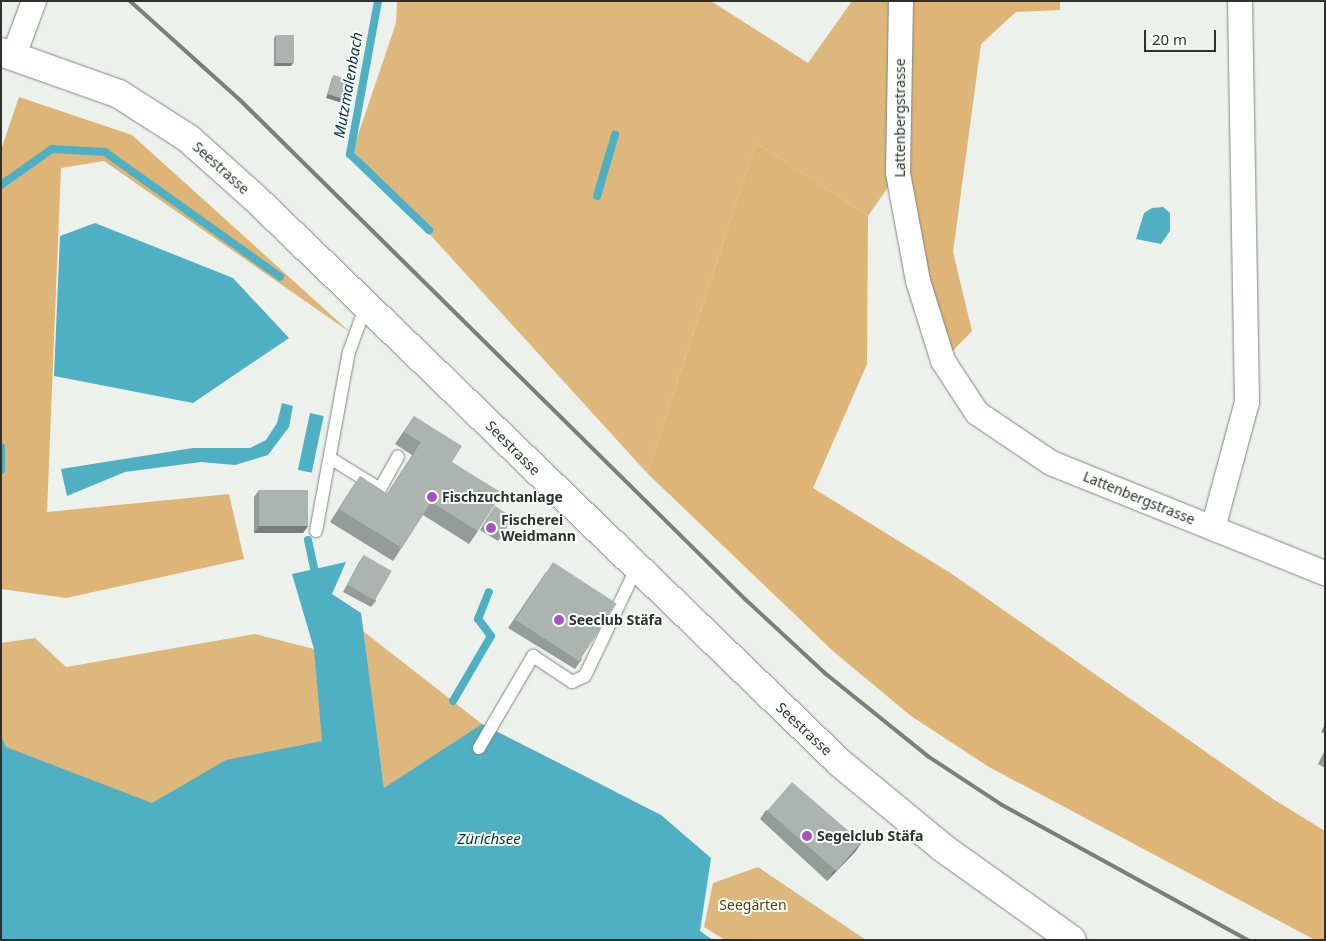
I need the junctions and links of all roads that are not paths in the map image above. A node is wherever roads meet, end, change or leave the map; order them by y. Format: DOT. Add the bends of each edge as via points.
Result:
graph roads {
  1 [pos="34,1"];
  2 [pos="901,1"];
  3 [pos="1240,1"];
  4 [pos="8,54"];
  5 [pos="366,305"];
  6 [pos="398,457"];
  7 [pos="330,458"];
  8 [pos="1213,528"];
  9 [pos="316,531"];
  10 [pos="637,567"];
  11 [pos="1325,573"];
  12 [pos="480,748"];
  13 [pos="1072,940"];
  1 -- 4 [label="street"];
  2 -- 8 [label="street, Lattenbergstrasse" via="898,173 918,280 943,361 977,413 1051,463"];
  3 -- 8 [label="street, Lattenbergstrasse" via="1247,402"];
  4 -- 5 [label="main road, Seestrasse" via="119,94 189,139"];
  5 -- 7 [label="lane" via="349,352"];
  5 -- 10 [label="main road, Seestrasse"];
  6 -- 7 [label="lane" via="380,489"];
  7 -- 9 [label="lane"];
  8 -- 11 [label="street"];
  10 -- 12 [label="lane" via="584,676 572,682 533,656"];
  10 -- 13 [label="main road, Seestrasse" via="833,756 894,810 988,883"];
}
